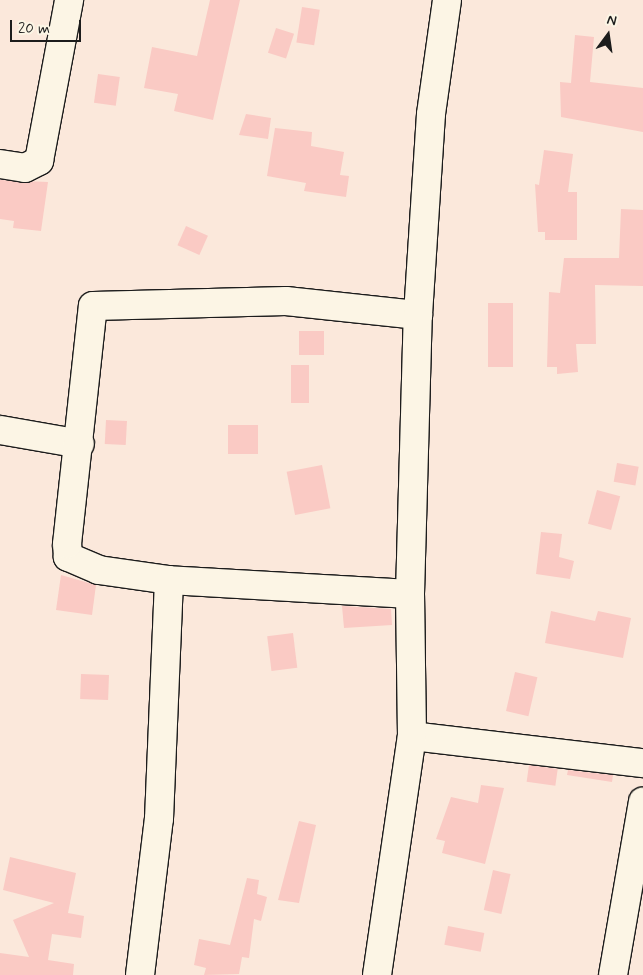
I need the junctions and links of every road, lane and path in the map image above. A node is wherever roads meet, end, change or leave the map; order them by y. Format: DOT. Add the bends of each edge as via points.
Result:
graph roads {
  1 [pos="69,0"];
  2 [pos="448,0"];
  3 [pos="0,164"];
  4 [pos="418,314"];
  5 [pos="0,430"];
  6 [pos="80,444"];
  7 [pos="169,580"];
  8 [pos="410,594"];
  9 [pos="412,736"];
  10 [pos="643,764"];
  11 [pos="643,802"];
  12 [pos="140,975"];
  13 [pos="377,975"];
  14 [pos="613,975"];
  1 -- 3 [label="street" via="39,161 24,168"];
  2 -- 4 [label="street" via="431,114"];
  4 -- 6 [label="street" via="286,301 93,306"];
  4 -- 8 [label="street"];
  5 -- 6 [label="street"];
  6 -- 7 [label="street" via="68,557 99,570"];
  7 -- 8 [label="street"];
  7 -- 12 [label="street" via="158,819"];
  8 -- 9 [label="street"];
  9 -- 10 [label="street"];
  9 -- 13 [label="street"];
  11 -- 14 [label="street"];
}
